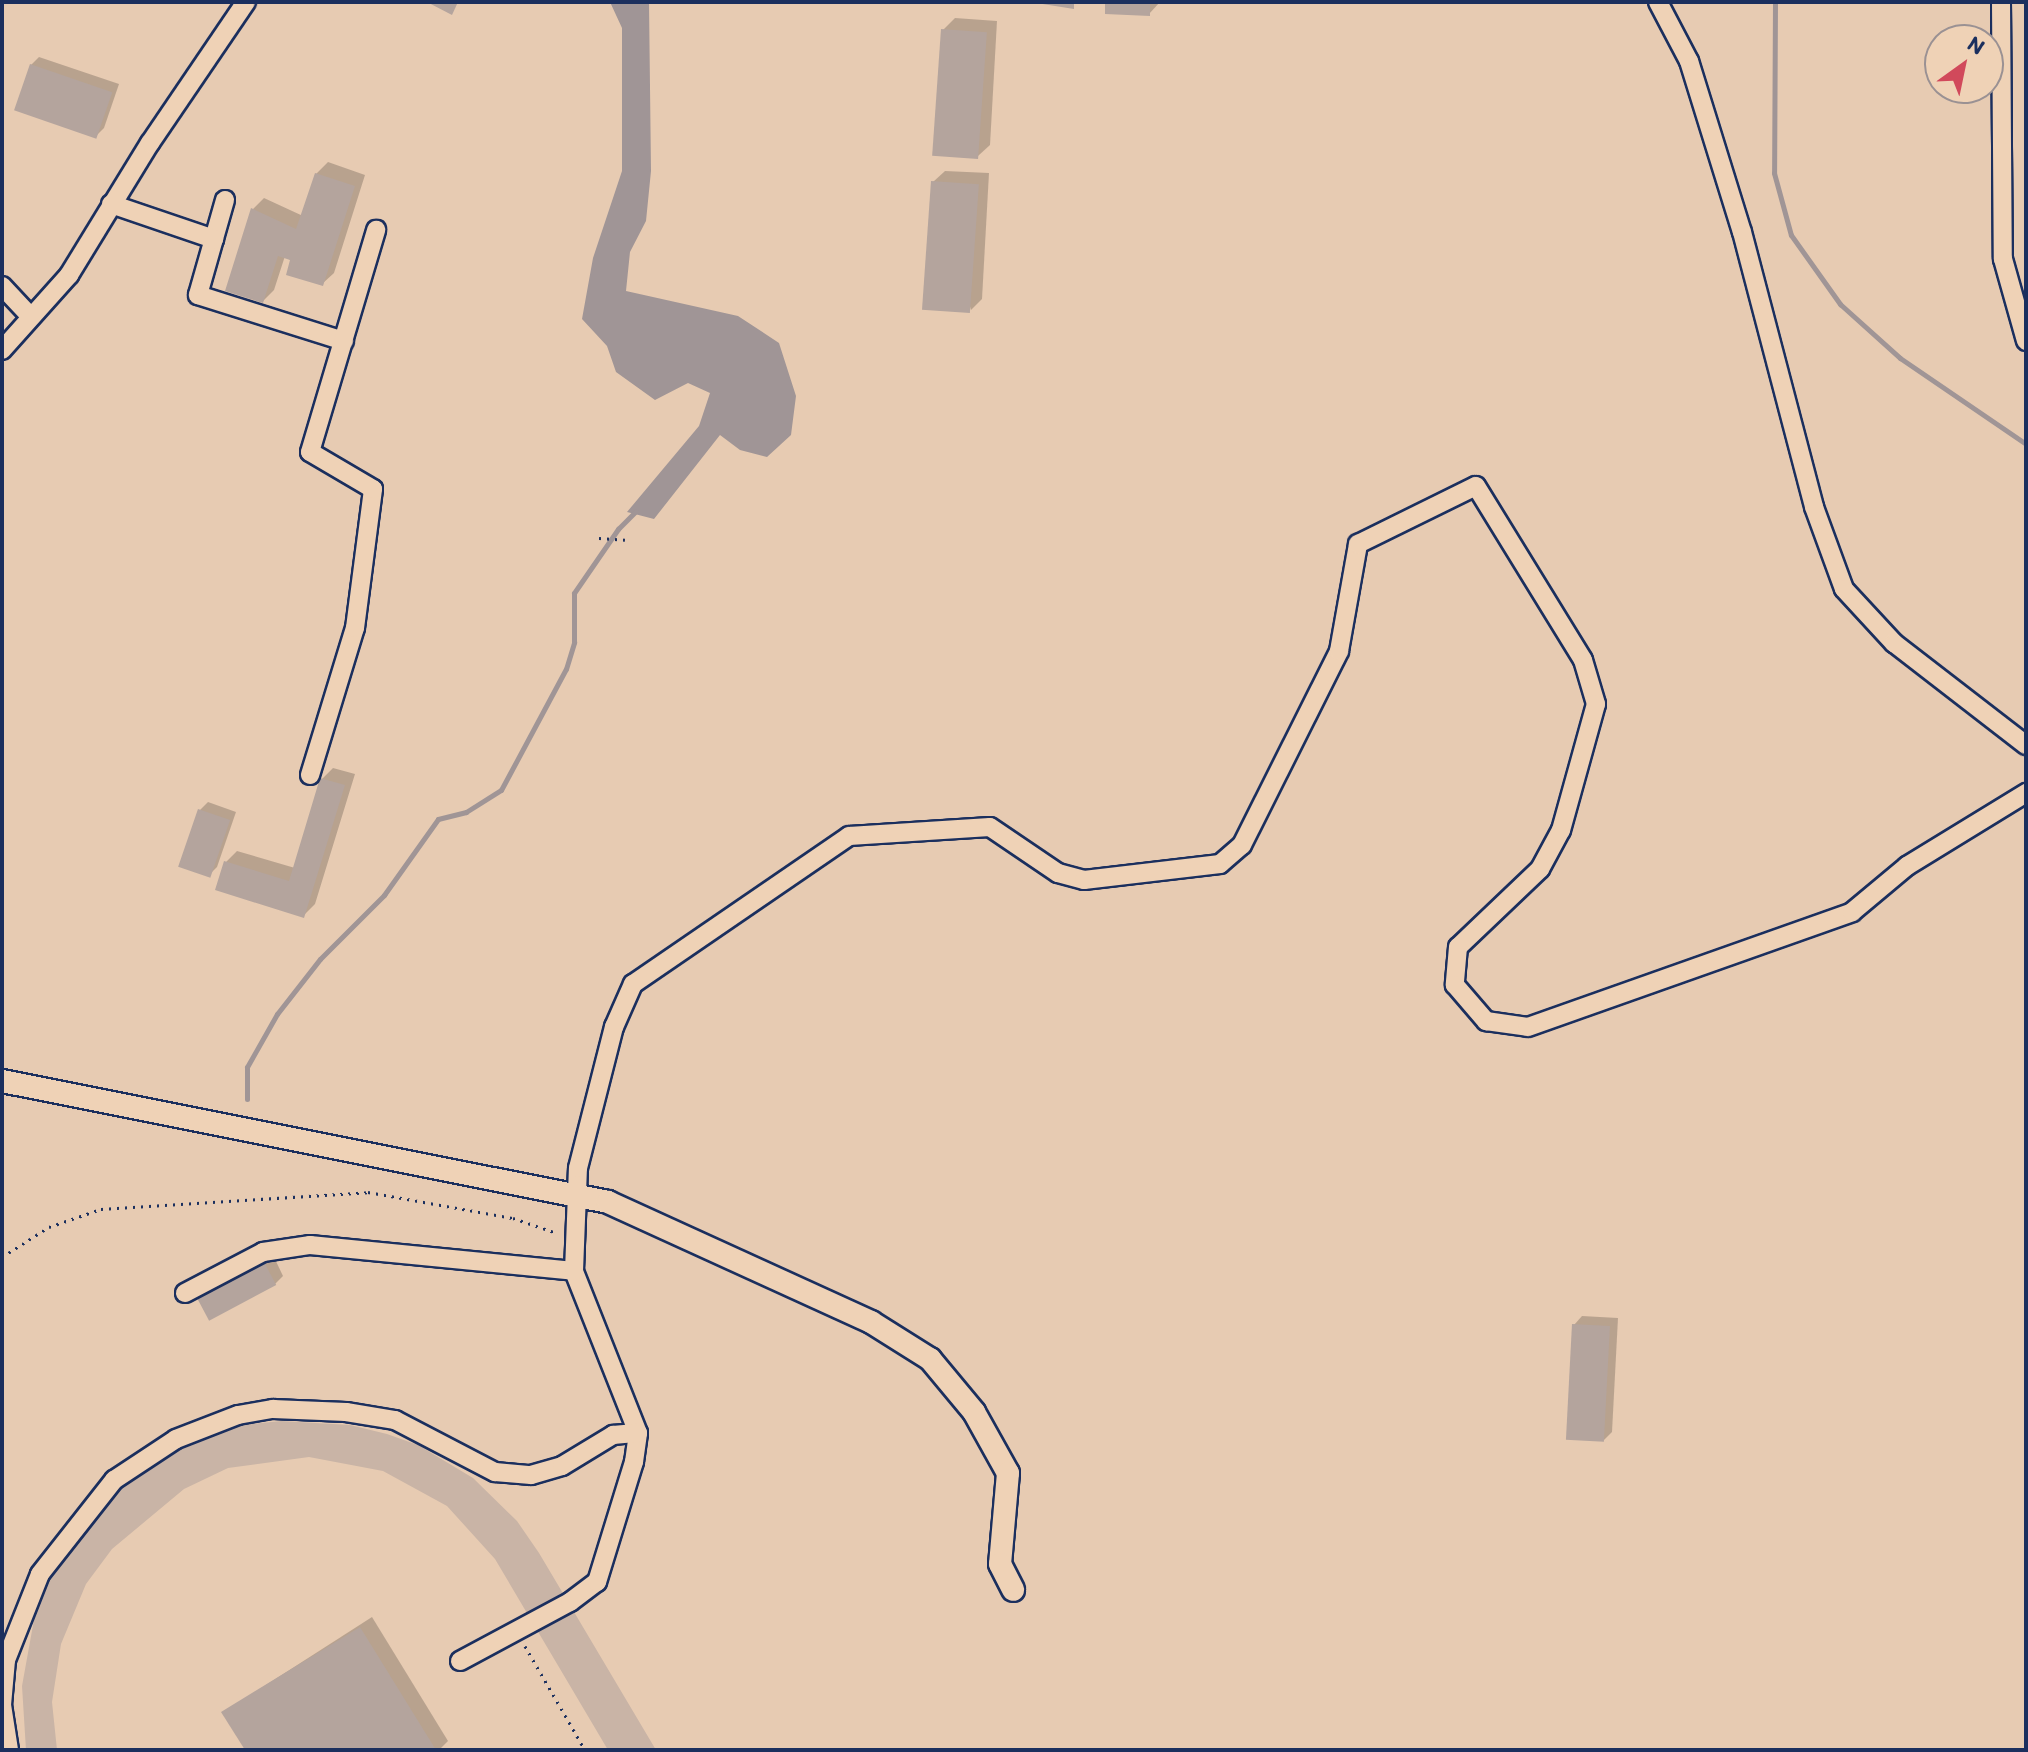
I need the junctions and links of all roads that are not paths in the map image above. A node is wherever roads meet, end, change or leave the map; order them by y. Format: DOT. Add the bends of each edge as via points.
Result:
graph roads {
  1 [pos="246,2"];
  2 [pos="1658,2"];
  3 [pos="2001,2"];
  4 [pos="225,200"];
  5 [pos="111,204"];
  6 [pos="376,230"];
  7 [pos="214,239"];
  8 [pos="2,286"];
  9 [pos="31,317"];
  10 [pos="344,341"];
  11 [pos="2026,341"];
  12 [pos="2,350"];
  13 [pos="2026,745"];
  14 [pos="310,775"];
  15 [pos="2026,793"];
  16 [pos="2,1081"];
  17 [pos="577,1195"];
  18 [pos="574,1271"];
  19 [pos="185,1293"];
  20 [pos="638,1433"];
  21 [pos="1013,1590"];
  22 [pos="460,1661"];
  23 [pos="3,1679"];
  24 [pos="9,1750"];
  1 -- 5 [label="street"];
  2 -- 13 [label="street" via="1689,61 1742,232 1814,507 1844,589 1894,643"];
  3 -- 11 [label="street" via="2003,259"];
  4 -- 7 [label="street"];
  5 -- 7 [label="street"];
  5 -- 9 [label="street" via="69,275"];
  6 -- 10 [label="street"];
  7 -- 10 [label="street" via="198,295"];
  8 -- 9 [label="street"];
  9 -- 12 [label="street"];
  10 -- 14 [label="street" via="310,452 373,489 355,628"];
  15 -- 17 [label="street" via="1907,866 1852,912 1528,1027 1486,1021 1455,985 1458,947 1540,869 1561,830 1596,704 1583,660 1476,486 1358,544 1339,651 1248,833 1220,864 1084,880 1058,873 990,827 849,836 633,984 614,1027 578,1168"];
  16 -- 17 [label="main road"];
  17 -- 18 [label="street"];
  17 -- 21 [label="main road" via="608,1202 871,1322 930,1359 974,1412 1008,1473 1000,1564"];
  18 -- 19 [label="street" via="310,1245 263,1252"];
  18 -- 20 [label="street"];
  20 -- 22 [label="street" via="602,1575 579,1597"];
  20 -- 23 [label="street" via="613,1435 562,1466 531,1475 495,1472 395,1420 346,1412 273,1409 200,1429 140,1460 88,1508 40,1574"];
  23 -- 24 [label="street"];
}
